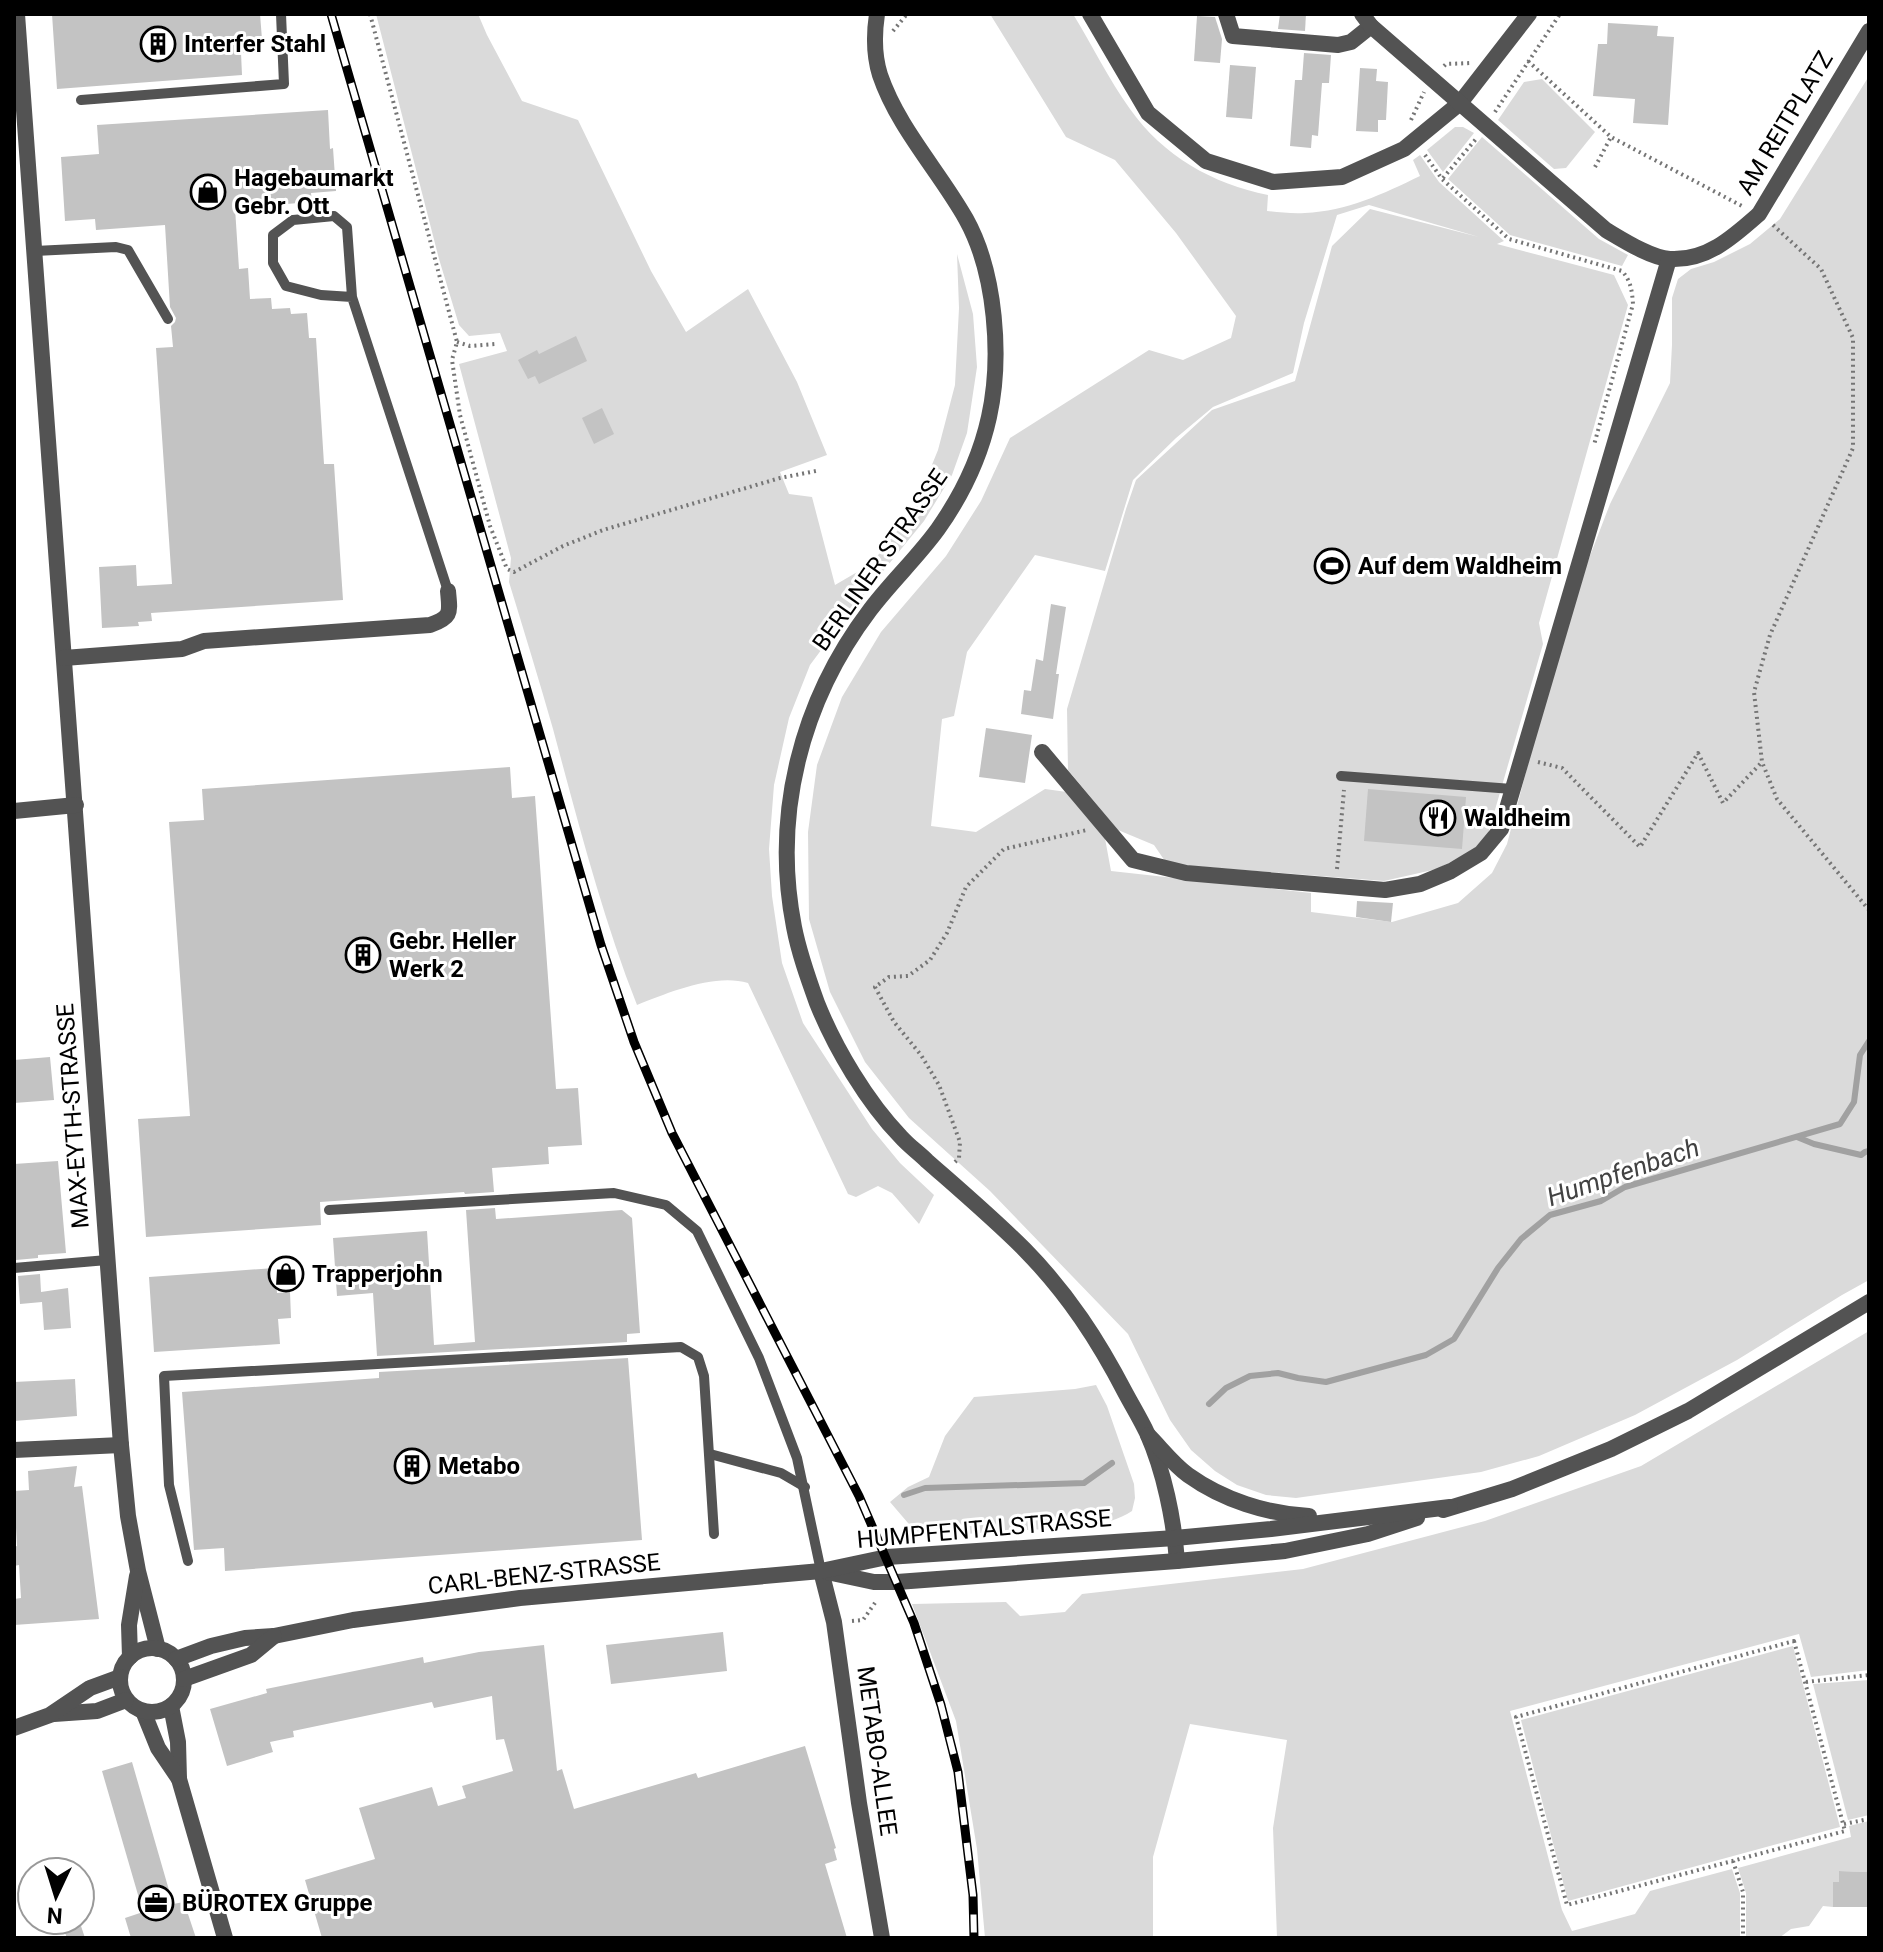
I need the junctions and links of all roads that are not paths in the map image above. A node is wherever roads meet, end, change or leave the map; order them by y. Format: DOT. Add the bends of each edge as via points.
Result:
graph roads {
  1 [pos="17,14"];
  2 [pos="281,14"];
  3 [pos="877,14"];
  4 [pos="1090,14"];
  5 [pos="1226,14"];
  6 [pos="1529,14"];
  7 [pos="1367,20"];
  8 [pos="1869,31"];
  9 [pos="81,100"];
  10 [pos="1460,103"];
  11 [pos="35,251"];
  12 [pos="1669,259"];
  13 [pos="352,297"];
  14 [pos="168,319"];
  15 [pos="448,591"];
  16 [pos="64,658"];
  17 [pos="1042,752"];
  18 [pos="1343,776"];
  19 [pos="1512,789"];
  20 [pos="76,805"];
  21 [pos="14,811"];
  22 [pos="329,1210"];
  23 [pos="107,1260"];
  24 [pos="14,1268"];
  25 [pos="1869,1302"];
  26 [pos="1148,1435"];
  27 [pos="121,1445"];
  28 [pos="14,1450"];
  29 [pos="710,1454"];
  30 [pos="805,1487"];
  31 [pos="1450,1507"];
  32 [pos="1351,1519"];
  33 [pos="714,1534"];
  34 [pos="1175,1538"];
  35 [pos="188,1561"];
  36 [pos="1177,1561"];
  37 [pos="138,1571"];
  38 [pos="821,1571"];
  39 [pos="274,1636"];
  40 [pos="158,1649"];
  41 [pos="130,1657"];
  42 [pos="176,1659"];
  43 [pos="120,1677"];
  44 [pos="184,1679"];
  45 [pos="126,1700"];
  46 [pos="171,1706"];
  47 [pos="143,1711"];
  48 [pos="50,1715"];
  49 [pos="14,1728"];
  50 [pos="179,1779"];
  51 [pos="225,1938"];
  52 [pos="882,1938"];
  1 -- 11 [label="street, MAX-EYTH-STRASSE"];
  2 -- 9 [label="lane" via="284,84"];
  3 -- 26 [label="street, BERLINER STRASSE" via="880,75 899,117 978,247 995,322 995,384 982,446 962,491 872,607 817,700 789,805 794,928 819,1009 855,1078 900,1136 1053,1280 1079,1313"];
  4 -- 10 [label="street" via="1148,113 1206,161 1273,182 1342,177 1404,149"];
  5 -- 7 [label="street" via="1233,36 1323,44 1351,42"];
  6 -- 10 [label="street"];
  7 -- 10 [label="street"];
  8 -- 12 [label="street, AM REITPLATZ" via="1759,214 1704,255"];
  10 -- 12 [label="street" via="1606,230"];
  11 -- 14 [label="lane" via="128,250"];
  11 -- 16 [label="street, MAX-EYTH-STRASSE"];
  12 -- 19 [label="street"];
  13 -- 13 [label="lane" via="347,227 334,216 293,220 273,235 273,263 286,286"];
  13 -- 15 [label="lane"];
  15 -- 16 [label="street" via="450,611 430,625 204,641 182,649"];
  16 -- 20 [label="street, MAX-EYTH-STRASSE"];
  17 -- 19 [label="street" via="1133,860 1186,873 1336,887 1385,890 1451,871 1481,853 1501,829"];
  18 -- 19 [label="lane"];
  20 -- 21 [label="street"];
  20 -- 23 [label="street, MAX-EYTH-STRASSE"];
  22 -- 30 [label="lane" via="614,1193 666,1205 697,1231 759,1358"];
  23 -- 24 [label="lane"];
  23 -- 27 [label="street, MAX-EYTH-STRASSE"];
  25 -- 31 [label="street, HUMPFENTALSTRASSE" via="1688,1411 1611,1449 1512,1489"];
  26 -- 32 [label="street" via="1186,1474 1251,1507"];
  26 -- 34 [label="street, BERLINER STRASSE"];
  27 -- 28 [label="street"];
  27 -- 37 [label="street, MAX-EYTH-STRASSE"];
  29 -- 30 [label="lane" via="781,1473"];
  29 -- 33 [label="lane"];
  29 -- 35 [label="lane" via="704,1376 698,1357 681,1347 164,1376 169,1485"];
  30 -- 38 [label="lane"];
  31 -- 32 [label="street, HUMPFENTALSTRASSE"];
  31 -- 36 [label="street, HUMPFENTALSTRASSE" via="1368,1534 1285,1551"];
  32 -- 34 [label="street, HUMPFENTALSTRASSE"];
  34 -- 36 [label="street, BERLINER STRASSE"];
  34 -- 38 [label="street, HUMPFENTALSTRASSE" via="887,1557"];
  36 -- 38 [label="street, HUMPFENTALSTRASSE" via="897,1582"];
  37 -- 40 [label="street, MAX-EYTH-STRASSE"];
  37 -- 41 [label="street, MAX-EYTH-STRASSE"];
  38 -- 39 [label="street, CARL-BENZ-STRASSE" via="520,1598"];
  38 -- 52 [label="street, METABO-ALLEE" via="834,1622"];
  39 -- 42 [label="street, CARL-BENZ-STRASSE" via="245,1638"];
  39 -- 44 [label="street, CARL-BENZ-STRASSE" via="251,1655"];
  40 -- 41 [label="street" via="143,1649"];
  40 -- 42 [label="street"];
  41 -- 43 [label="street"];
  42 -- 44 [label="street"];
  43 -- 45 [label="street"];
  43 -- 48 [label="street" via="90,1688"];
  44 -- 46 [label="street"];
  45 -- 47 [label="street"];
  45 -- 48 [label="street" via="97,1711"];
  46 -- 47 [label="street"];
  46 -- 50 [label="street"];
  47 -- 50 [label="street" via="158,1748"];
  48 -- 49 [label="street"];
  50 -- 51 [label="street"];
}
